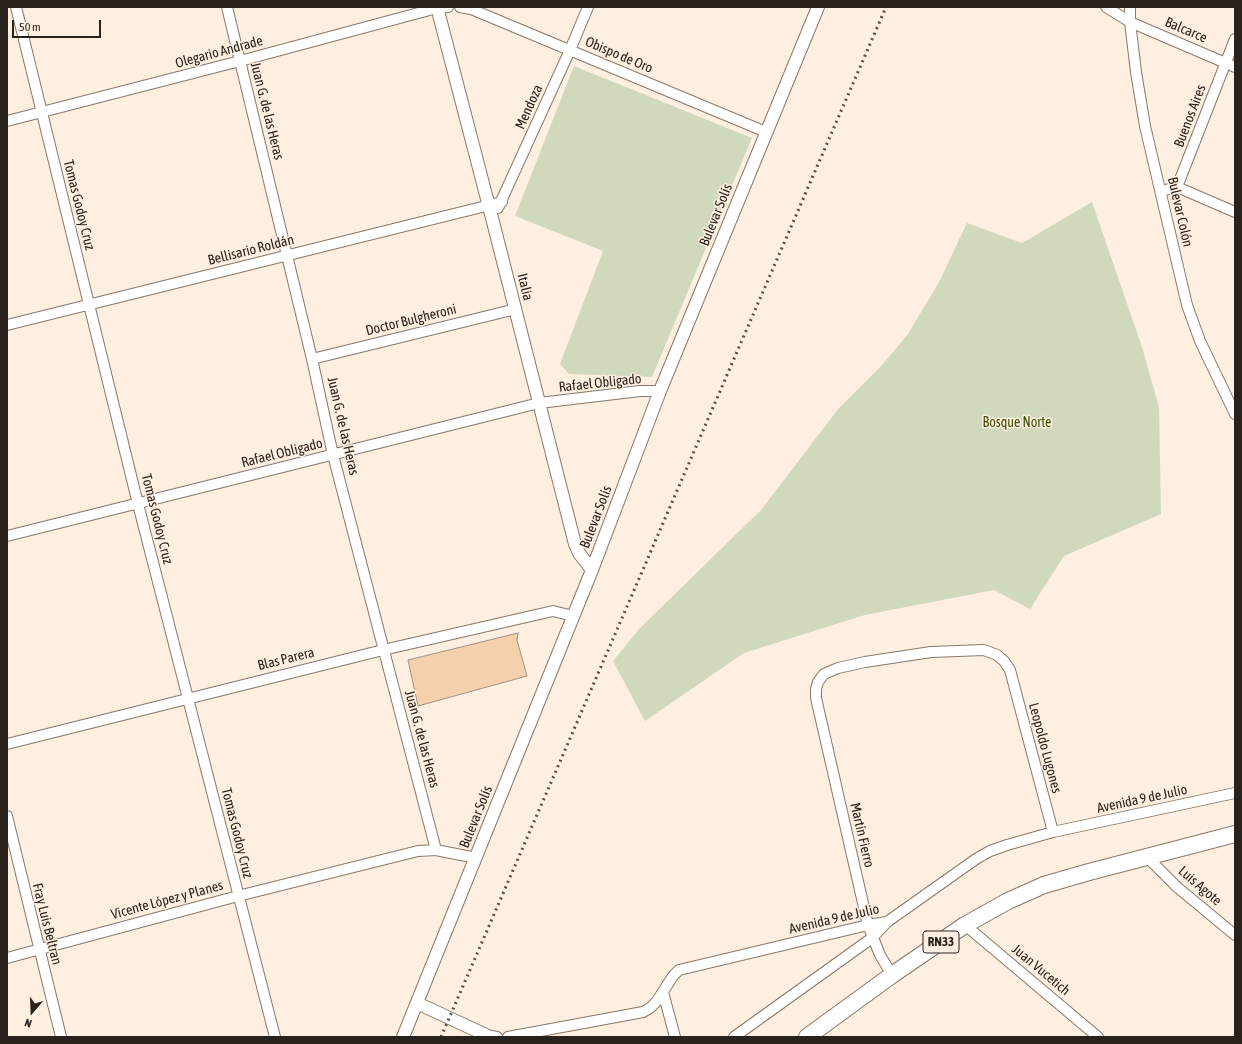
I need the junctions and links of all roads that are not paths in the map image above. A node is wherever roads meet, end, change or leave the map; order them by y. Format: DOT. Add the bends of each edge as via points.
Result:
graph roads {
  1 [pos="16,7"];
  2 [pos="227,7"];
  3 [pos="440,7"];
  4 [pos="460,7"];
  5 [pos="588,7"];
  6 [pos="818,7"];
  7 [pos="1106,7"];
  8 [pos="1130,7"];
  9 [pos="1130,22"];
  10 [pos="1235,39"];
  11 [pos="570,50"];
  12 [pos="240,61"];
  13 [pos="1225,62"];
  14 [pos="1235,67"];
  15 [pos="42,113"];
  16 [pos="7,121"];
  17 [pos="766,132"];
  18 [pos="1177,187"];
  19 [pos="1161,191"];
  20 [pos="502,202"];
  21 [pos="489,206"];
  22 [pos="1235,212"];
  23 [pos="492,218"];
  24 [pos="287,255"];
  25 [pos="90,304"];
  26 [pos="516,309"];
  27 [pos="7,325"];
  28 [pos="312,358"];
  29 [pos="660,391"];
  30 [pos="539,403"];
  31 [pos="1235,414"];
  32 [pos="333,455"];
  33 [pos="138,504"];
  34 [pos="7,536"];
  35 [pos="592,570"];
  36 [pos="573,616"];
  37 [pos="383,650"];
  38 [pos="1010,670"];
  39 [pos="189,698"];
  40 [pos="7,744"];
  41 [pos="1235,793"];
  42 [pos="7,816"];
  43 [pos="1053,832"];
  44 [pos="1235,834"];
  45 [pos="436,850"];
  46 [pos="1147,857"];
  47 [pos="476,858"];
  48 [pos="238,896"];
  49 [pos="887,922"];
  50 [pos="868,925"];
  51 [pos="965,925"];
  52 [pos="1235,935"];
  53 [pos="872,938"];
  54 [pos="39,950"];
  55 [pos="7,958"];
  56 [pos="892,975"];
  57 [pos="663,992"];
  58 [pos="417,1004"];
  59 [pos="817,1034"];
  60 [pos="490,1036"];
  61 [pos="61,1037"];
  62 [pos="275,1037"];
  63 [pos="403,1037"];
  64 [pos="508,1037"];
  65 [pos="675,1037"];
  66 [pos="734,1037"];
  67 [pos="1098,1037"];
  1 -- 15 [label="street, Tomas Godoy Cruz"];
  2 -- 12 [label="street, Juan G. de las Heras"];
  3 -- 12 [label="street, Olegario Andrade"];
  3 -- 21 [label="street, Italia"];
  4 -- 11 [label="street, Obispo de Oro" via="471,9"];
  5 -- 11 [label="street, Mendoza"];
  6 -- 17 [label="street, Bulevar Solís"];
  7 -- 9 [label="street, Balcarce"];
  8 -- 9 [label="street, Bulevar Colón"];
  9 -- 13 [label="street, Balcarce"];
  9 -- 19 [label="street, Bulevar Colón" via="1145,126"];
  10 -- 13 [label="street, Buenos Aires"];
  11 -- 17 [label="street, Obispo de Oro"];
  11 -- 20 [label="street, Mendoza"];
  12 -- 15 [label="street, Olegario Andrade"];
  12 -- 24 [label="street, Juan G. de las Heras"];
  13 -- 14 [label="street, Balcarce"];
  13 -- 18 [label="street, Buenos Aires"];
  15 -- 16 [label="street, Olegario Andrade"];
  15 -- 25 [label="street, Tomas Godoy Cruz"];
  17 -- 29 [label="street, Bulevar Solís"];
  18 -- 19 [label="street"];
  18 -- 22 [label="street"];
  19 -- 31 [label="street, Bulevar Colón" via="1187,305 1200,341"];
  20 -- 21 [label="street, Bellisario Roldán"];
  20 -- 23 [label="street, Mendoza"];
  21 -- 23 [label="street, Italia"];
  21 -- 24 [label="street, Bellisario Roldán"];
  23 -- 26 [label="street, Italia"];
  24 -- 25 [label="street, Bellisario Roldán"];
  24 -- 28 [label="street, Juan G. de las Heras"];
  25 -- 27 [label="street, Bellisario Roldán"];
  25 -- 33 [label="street, Tomas Godoy Cruz"];
  26 -- 28 [label="street, Doctor Bulgheroni"];
  26 -- 30 [label="street, Italia"];
  28 -- 32 [label="street, Juan G. de las Heras"];
  29 -- 30 [label="street, Rafael Obligado"];
  29 -- 35 [label="street, Bulevar Solís"];
  30 -- 32 [label="street, Rafael Obligado"];
  30 -- 35 [label="street, Italia" via="575,544"];
  32 -- 33 [label="street, Rafael Obligado"];
  32 -- 37 [label="street, Juan G. de las Heras"];
  33 -- 34 [label="street, Rafael Obligado"];
  33 -- 39 [label="street, Tomas Godoy Cruz"];
  35 -- 36 [label="street, Bulevar Solís"];
  36 -- 37 [label="street, Blas Parera" via="553,611"];
  36 -- 47 [label="street, Bulevar Solís"];
  37 -- 39 [label="street, Blas Parera"];
  37 -- 45 [label="street, Juan G. de las Heras"];
  38 -- 43 [label="street, Leopoldo Lugones"];
  38 -- 50 [label="street, Martín Fierro" via="997,655 984,650 924,653 838,668 824,674 818,682 816,698"];
  39 -- 40 [label="street, Blas Parera"];
  39 -- 48 [label="street, Tomas Godoy Cruz"];
  41 -- 43 [label="street, Avenida 9 de Julio"];
  42 -- 54 [label="street, Fray Luis Beltran"];
  43 -- 49 [label="street, Avenida 9 de Julio" via="990,851"];
  44 -- 46 [label="highway, RN33"];
  45 -- 47 [label="street, Vicente López y Planes"];
  45 -- 48 [label="street, Vicente López y Planes" via="418,851"];
  46 -- 51 [label="highway, RN33" via="1044,885"];
  46 -- 52 [label="street, Luis Agote" via="1177,887"];
  47 -- 58 [label="street, Bulevar Solís"];
  48 -- 54 [label="street, Vicente López y Planes"];
  48 -- 62 [label="street, Tomas Godoy Cruz"];
  49 -- 50 [label="street, Avenida 9 de Julio"];
  49 -- 53 [label="street"];
  50 -- 53 [label="street, Martín Fierro"];
  50 -- 57 [label="street, Avenida 9 de Julio" via="679,970"];
  51 -- 56 [label="highway, RN33"];
  51 -- 67 [label="street, Juan Vucetich"];
  53 -- 56 [label="street, Martín Fierro"];
  53 -- 66 [label="street"];
  54 -- 55 [label="street, Vicente López y Planes"];
  54 -- 61 [label="street, Fray Luis Beltran"];
  56 -- 59 [label="highway, RN33"];
  57 -- 64 [label="street, Avenida 9 de Julio" via="650,1008 643,1012"];
  57 -- 65 [label="street"];
  58 -- 60 [label="street"];
  58 -- 63 [label="street, Bulevar Solís"];
}
